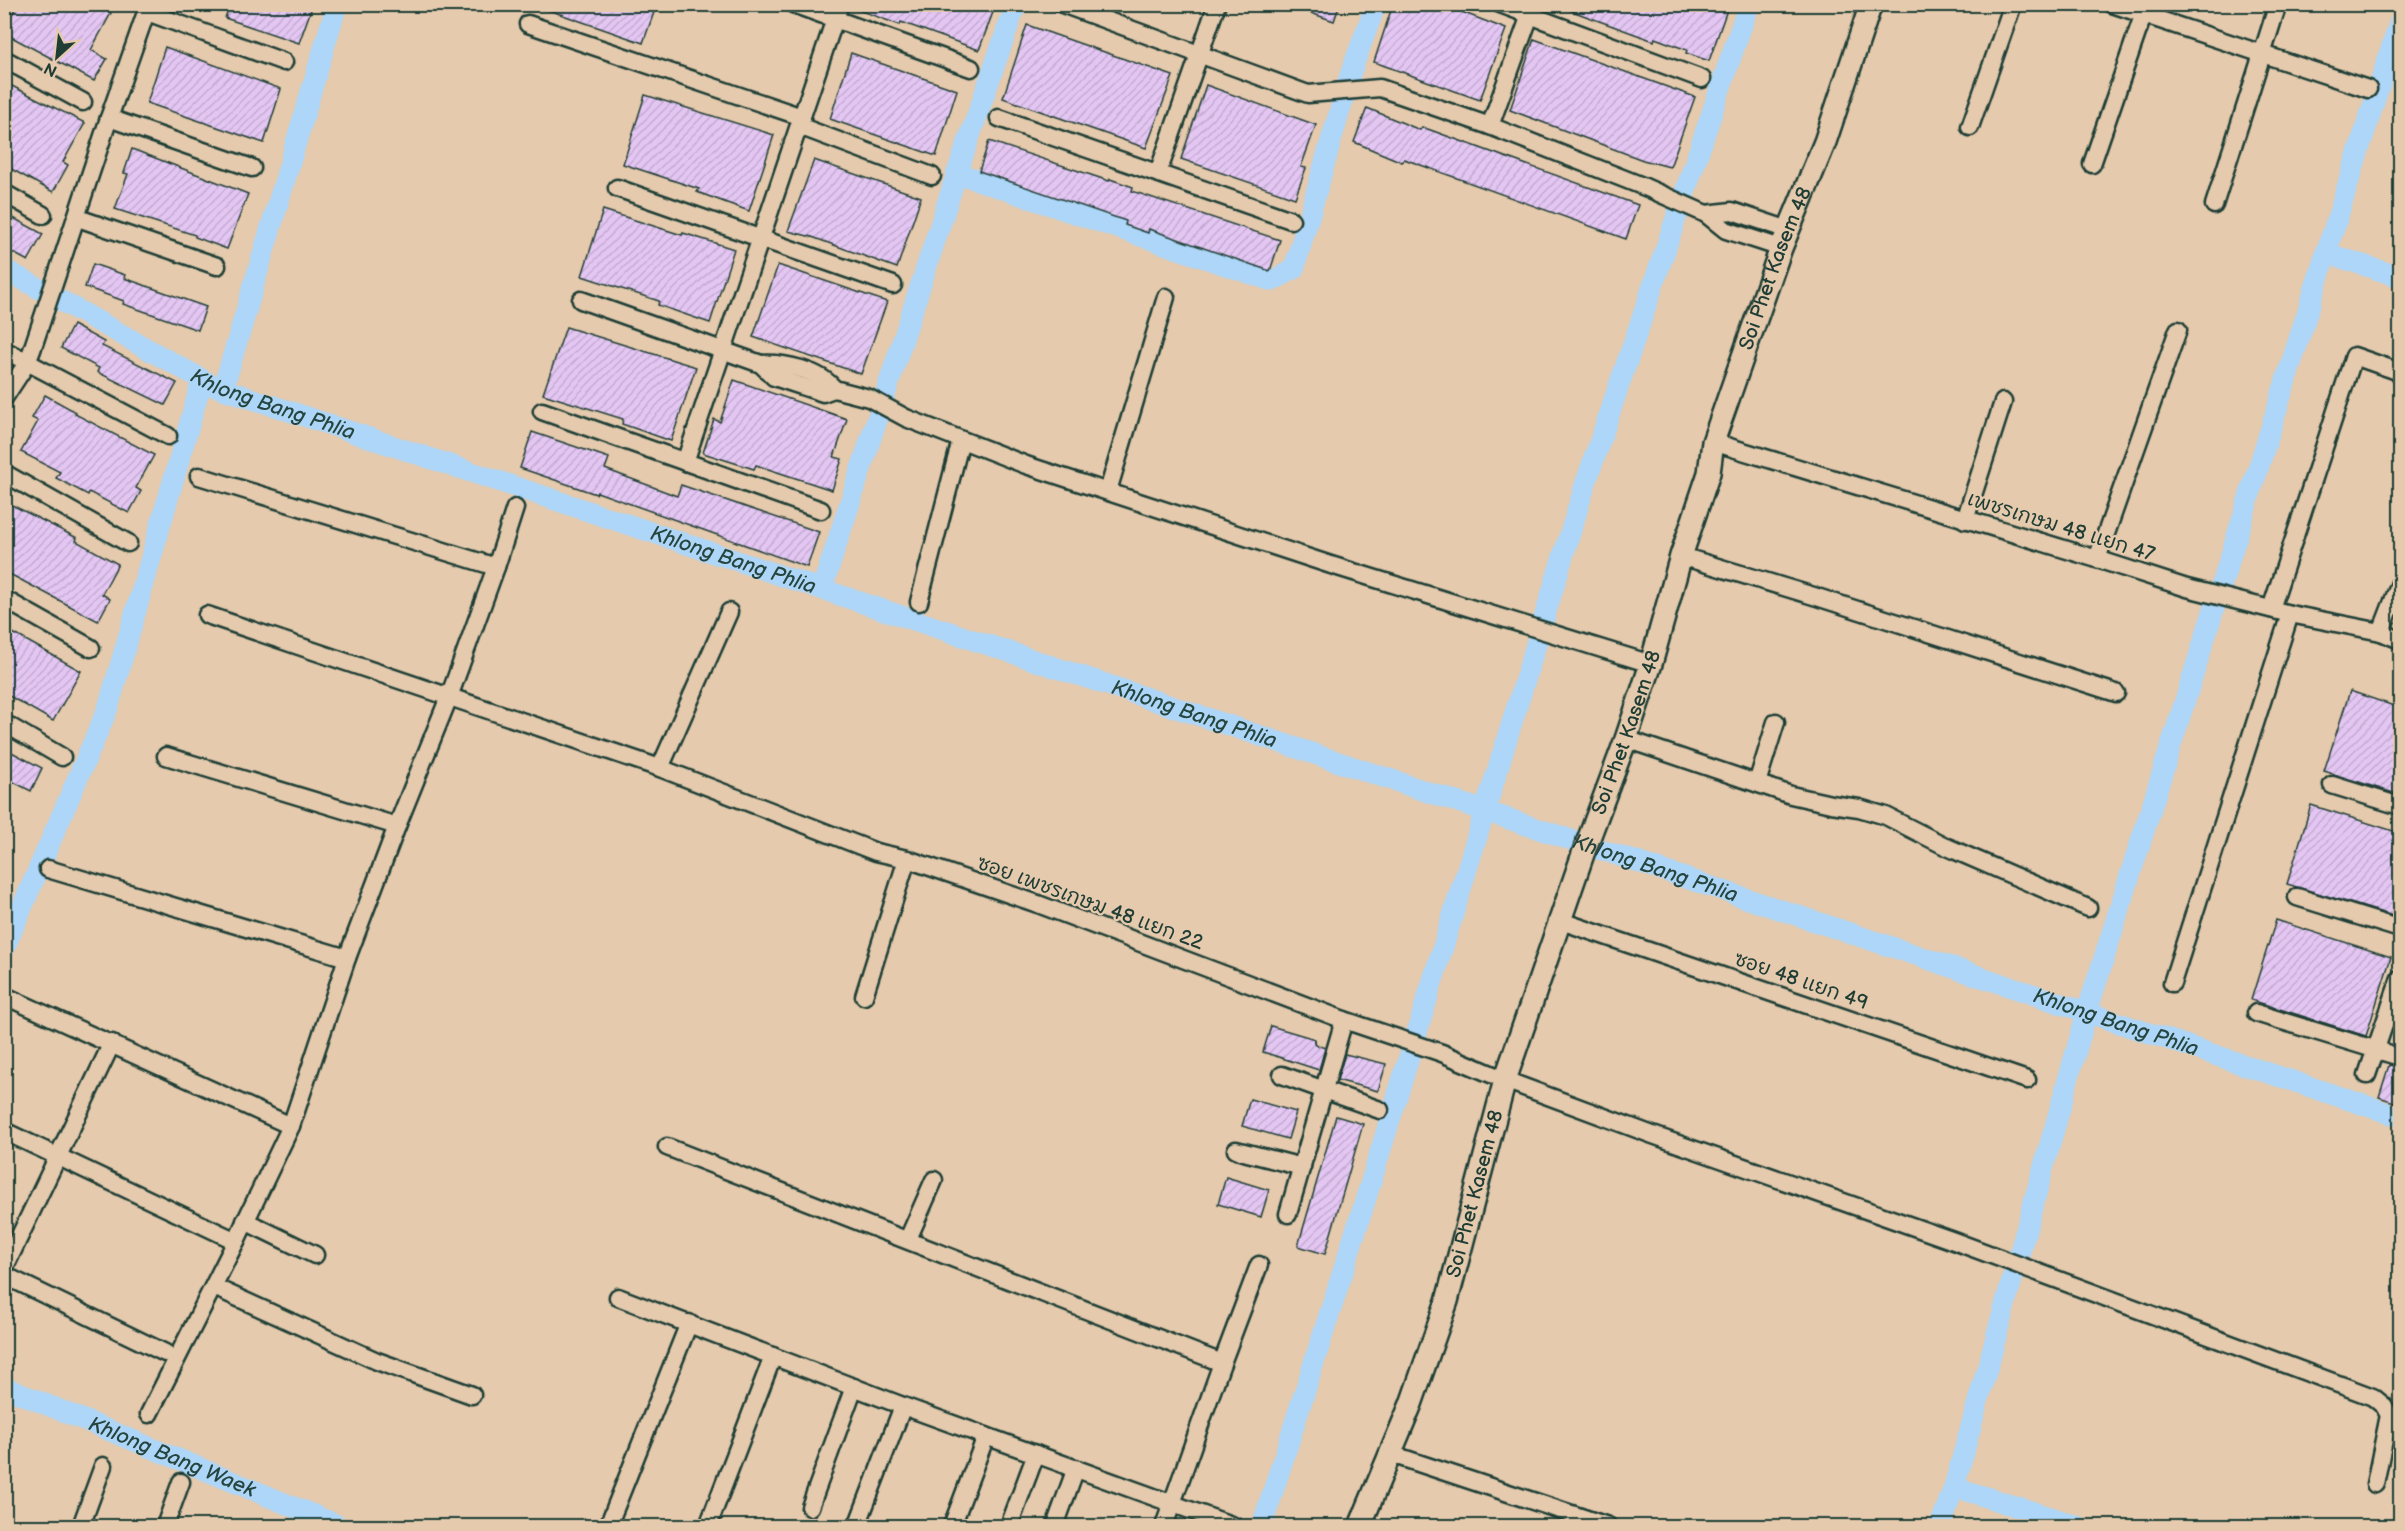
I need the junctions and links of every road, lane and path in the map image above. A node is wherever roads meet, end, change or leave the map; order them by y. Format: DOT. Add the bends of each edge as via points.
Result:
graph roads {
  1 [pos="793,4"];
  2 [pos="1062,4"];
  3 [pos="1217,4"];
  4 [pos="1500,4"];
  5 [pos="1871,4"];
  6 [pos="2013,4"];
  7 [pos="2112,4"];
  8 [pos="2278,4"];
  9 [pos="148,8"];
  10 [pos="1532,10"];
  11 [pos="2145,10"];
  12 [pos="838,12"];
  13 [pos="528,24"];
  14 [pos="1200,55"];
  15 [pos="2262,55"];
  16 [pos="4,59"];
  17 [pos="284,62"];
  18 [pos="970,68"];
  19 [pos="1702,79"];
  20 [pos="2368,89"];
  21 [pos="83,102"];
  22 [pos="109,118"];
  23 [pos="999,118"];
  24 [pos="801,121"];
  25 [pos="1490,126"];
  26 [pos="1970,127"];
  27 [pos="2092,164"];
  28 [pos="252,168"];
  29 [pos="1158,173"];
  30 [pos="932,176"];
  31 [pos="617,188"];
  32 [pos="4,193"];
  33 [pos="2214,205"];
  34 [pos="43,215"];
  35 [pos="1292,220"];
  36 [pos="76,224"];
  37 [pos="761,238"];
  38 [pos="1785,239"];
  39 [pos="217,266"];
  40 [pos="893,285"];
  41 [pos="1166,297"];
  42 [pos="581,300"];
  43 [pos="2178,330"];
  44 [pos="4,350"];
  45 [pos="723,351"];
  46 [pos="30,356"];
  47 [pos="2400,372"];
  48 [pos="4,398"];
  49 [pos="2003,402"];
  50 [pos="542,411"];
  51 [pos="168,436"];
  52 [pos="961,440"];
  53 [pos="1713,442"];
  54 [pos="685,462"];
  55 [pos="4,473"];
  56 [pos="199,476"];
  57 [pos="1108,491"];
  58 [pos="515,508"];
  59 [pos="821,510"];
  60 [pos="1965,520"];
  61 [pos="128,543"];
  62 [pos="1681,556"];
  63 [pos="2097,559"];
  64 [pos="496,567"];
  65 [pos="2400,583"];
  66 [pos="4,599"];
  67 [pos="919,603"];
  68 [pos="2271,609"];
  69 [pos="729,612"];
  70 [pos="2290,614"];
  71 [pos="207,615"];
  72 [pos="2381,632"];
  73 [pos="2400,640"];
  74 [pos="91,648"];
  75 [pos="1651,663"];
  76 [pos="2116,693"];
  77 [pos="449,697"];
  78 [pos="1776,722"];
  79 [pos="4,723"];
  80 [pos="1626,739"];
  81 [pos="166,756"];
  82 [pos="62,757"];
  83 [pos="660,768"];
  84 [pos="1757,783"];
  85 [pos="2332,784"];
  86 [pos="2400,806"];
  87 [pos="397,825"];
  88 [pos="907,859"];
  89 [pos="48,869"];
  90 [pos="2297,897"];
  91 [pos="2088,908"];
  92 [pos="1561,921"];
  93 [pos="2400,929"];
  94 [pos="346,958"];
  95 [pos="2400,978"];
  96 [pos="2172,983"];
  97 [pos="5,996"];
  98 [pos="864,996"];
  99 [pos="2256,1013"];
  100 [pos="1344,1020"];
  101 [pos="112,1043"];
  102 [pos="2377,1050"];
  103 [pos="2400,1058"];
  104 [pos="1282,1075"];
  105 [pos="2367,1075"];
  106 [pos="1505,1080"];
  107 [pos="2027,1080"];
  108 [pos="1324,1090"];
  109 [pos="1380,1110"];
  110 [pos="291,1126"];
  111 [pos="4,1131"];
  112 [pos="667,1147"];
  113 [pos="1236,1150"];
  114 [pos="58,1158"];
  115 [pos="1302,1167"];
  116 [pos="934,1180"];
  117 [pos="1288,1214"];
  118 [pos="246,1221"];
  119 [pos="908,1239"];
  120 [pos="236,1241"];
  121 [pos="315,1255"];
  122 [pos="1259,1265"];
  123 [pos="4,1269"];
  124 [pos="4,1275"];
  125 [pos="214,1287"];
  126 [pos="618,1297"];
  127 [pos="689,1323"];
  128 [pos="165,1353"];
  129 [pos="773,1356"];
  130 [pos="1222,1363"];
  131 [pos="854,1387"];
  132 [pos="472,1395"];
  133 [pos="903,1406"];
  134 [pos="149,1414"];
  135 [pos="986,1436"];
  136 [pos="1036,1454"];
  137 [pos="1391,1454"];
  138 [pos="103,1466"];
  139 [pos="1076,1468"];
  140 [pos="181,1482"];
  141 [pos="2375,1484"];
  142 [pos="1173,1503"];
  143 [pos="810,1507"];
  144 [pos="81,1527"];
  145 [pos="165,1527"];
  146 [pos="608,1527"];
  147 [pos="708,1527"];
  148 [pos="857,1527"];
  149 [pos="952,1527"];
  150 [pos="1009,1527"];
  151 [pos="1055,1527"];
  152 [pos="1164,1527"];
  153 [pos="1234,1527"];
  154 [pos="1360,1527"];
  155 [pos="1608,1527"];
  1 -- 12 [label="street"];
  2 -- 14 [label="street"];
  3 -- 14 [label="street"];
  4 -- 10 [label="street"];
  5 -- 38 [label="street, Soi Phet Kasem 48" via="1825,142"];
  6 -- 26 [label="street"];
  7 -- 11 [label="street"];
  8 -- 15 [label="street"];
  9 -- 17 [label="street"];
  9 -- 22 [label="street"];
  10 -- 19 [label="street"];
  10 -- 25 [label="street"];
  11 -- 15 [label="street"];
  11 -- 27 [label="street"];
  12 -- 18 [label="street"];
  12 -- 24 [label="street"];
  13 -- 24 [label="street"];
  14 -- 25 [label="street" via="1308,94 1380,88"];
  14 -- 29 [label="street"];
  15 -- 20 [label="street"];
  15 -- 33 [label="street"];
  16 -- 21 [label="street"];
  22 -- 28 [label="street"];
  22 -- 36 [label="street"];
  23 -- 29 [label="street"];
  24 -- 30 [label="street"];
  24 -- 37 [label="street"];
  25 -- 38 [label="street" via="1706,214 1725,230"];
  29 -- 35 [label="street"];
  31 -- 37 [label="street"];
  32 -- 34 [label="street"];
  36 -- 39 [label="street"];
  36 -- 46 [label="street"];
  37 -- 40 [label="street"];
  37 -- 45 [label="street"];
  38 -- 53 [label="street, Soi Phet Kasem 48"];
  41 -- 57 [label="street"];
  42 -- 45 [label="street"];
  43 -- 63 [label="street"];
  44 -- 46 [label="street"];
  45 -- 52 [label="street" via="761,364 774,377 823,393 834,389 868,398"];
  45 -- 54 [label="street"];
  46 -- 48 [label="street"];
  46 -- 51 [label="street"];
  47 -- 68 [label="street" via="2354,356"];
  49 -- 60 [label="street"];
  50 -- 54 [label="street"];
  52 -- 57 [label="street"];
  52 -- 67 [label="street"];
  53 -- 60 [label="street, เพชรเกษม 48 แยก 47"];
  53 -- 62 [label="street, Soi Phet Kasem 48" via="1709,473"];
  54 -- 59 [label="street"];
  55 -- 61 [label="street"];
  56 -- 64 [label="street"];
  57 -- 75 [label="street" via="1331,565"];
  58 -- 64 [label="street"];
  60 -- 63 [label="street, เพชรเกษม 48 แยก 47"];
  62 -- 75 [label="street, Soi Phet Kasem 48"];
  62 -- 76 [label="street"];
  63 -- 68 [label="street, เพชรเกษม 48 แยก 47" via="2187,588"];
  64 -- 77 [label="street"];
  65 -- 72 [label="street"];
  66 -- 74 [label="street"];
  68 -- 70 [label="street, เพชรเกษม 48 แยก 47"];
  69 -- 83 [label="street"];
  70 -- 72 [label="street, เพชรเกษม 48 แยก 47"];
  70 -- 96 [label="street"];
  71 -- 77 [label="street, ซอย เพชรเกษม 48 แยก 22"];
  72 -- 73 [label="street, เพชรเกษม 48 แยก 47"];
  75 -- 80 [label="street, Soi Phet Kasem 48"];
  77 -- 83 [label="street, ซอย เพชรเกษม 48 แยก 22"];
  77 -- 87 [label="street"];
  78 -- 84 [label="street"];
  79 -- 82 [label="street"];
  80 -- 84 [label="street"];
  80 -- 92 [label="street, Soi Phet Kasem 48"];
  81 -- 87 [label="street"];
  83 -- 88 [label="street, ซอย เพชรเกษม 48 แยก 22" via="876,852"];
  84 -- 91 [label="street" via="1886,816"];
  85 -- 86 [label="street"];
  87 -- 94 [label="street"];
  88 -- 98 [label="street"];
  88 -- 100 [label="street, ซอย เพชรเกษม 48 แยก 22" via="1038,904"];
  89 -- 94 [label="street"];
  90 -- 93 [label="street"];
  92 -- 106 [label="street, Soi Phet Kasem 48"];
  92 -- 107 [label="street, ซอย 48 แยก 49"];
  94 -- 110 [label="street"];
  95 -- 102 [label="street"];
  97 -- 101 [label="street"];
  99 -- 102 [label="street"];
  100 -- 106 [label="street, ซอย เพชรเกษม 48 แยก 22" via="1442,1053"];
  100 -- 108 [label="street"];
  101 -- 110 [label="street"];
  101 -- 114 [label="street"];
  102 -- 103 [label="street"];
  102 -- 105 [label="street"];
  104 -- 108 [label="street"];
  106 -- 137 [label="street, Soi Phet Kasem 48" via="1447,1300"];
  106 -- 141 [label="street, ซอย เพชรเกษม 48 แยก 22" via="2373,1397 2389,1415"];
  108 -- 109 [label="street"];
  108 -- 115 [label="street"];
  110 -- 118 [label="street"];
  111 -- 114 [label="street"];
  112 -- 119 [label="street"];
  113 -- 115 [label="street"];
  114 -- 120 [label="street"];
  114 -- 123 [label="street"];
  115 -- 117 [label="street"];
  116 -- 119 [label="street"];
  118 -- 120 [label="street"];
  118 -- 121 [label="street"];
  119 -- 130 [label="street"];
  120 -- 125 [label="street"];
  122 -- 130 [label="street"];
  124 -- 128 [label="street"];
  125 -- 132 [label="street" via="366,1357"];
  125 -- 134 [label="street"];
  126 -- 127 [label="street"];
  127 -- 129 [label="street"];
  127 -- 146 [label="street"];
  129 -- 131 [label="street"];
  129 -- 147 [label="street"];
  130 -- 142 [label="street"];
  131 -- 133 [label="street"];
  131 -- 143 [label="street"];
  133 -- 135 [label="street"];
  133 -- 148 [label="street"];
  135 -- 136 [label="street"];
  135 -- 149 [label="street"];
  136 -- 139 [label="street"];
  136 -- 150 [label="street"];
  137 -- 154 [label="street, Soi Phet Kasem 48"];
  137 -- 155 [label="street"];
  138 -- 144 [label="street"];
  139 -- 142 [label="street"];
  139 -- 151 [label="street"];
  140 -- 145 [label="street"];
  142 -- 152 [label="street"];
  142 -- 153 [label="street"];
}
